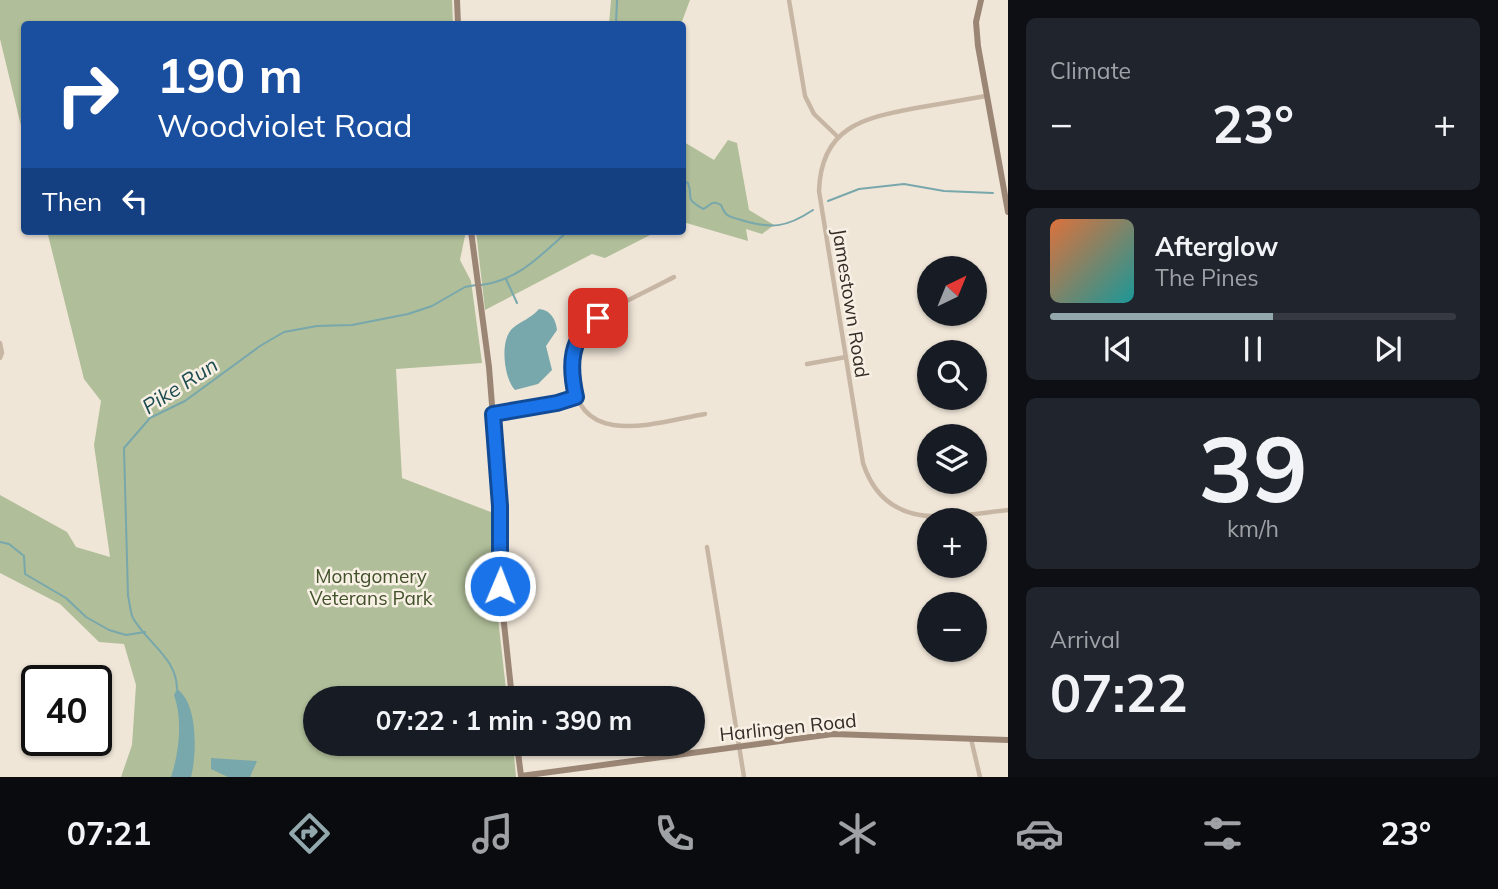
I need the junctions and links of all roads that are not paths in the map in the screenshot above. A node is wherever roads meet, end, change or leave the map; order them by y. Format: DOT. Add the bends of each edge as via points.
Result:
graph roads {
  1 [pos="457,0"];
  2 [pos="789,0"];
  3 [pos="981,0"];
  4 [pos="458,21"];
  5 [pos="986,96"];
  6 [pos="838,138"];
  7 [pos="1008,212"];
  8 [pos="472,235"];
  9 [pos="674,277"];
  10 [pos="0,343"];
  11 [pos="846,357"];
  12 [pos="0,358"];
  13 [pos="807,364"];
  14 [pos="576,397"];
  15 [pos="493,414"];
  16 [pos="705,414"];
  17 [pos="1008,510"];
  18 [pos="707,547"];
  19 [pos="511,686"];
  20 [pos="971,738"];
  21 [pos="1008,740"];
  22 [pos="739,747"];
  23 [pos="518,756"];
  24 [pos="521,777"];
  25 [pos="744,777"];
  26 [pos="980,777"];
  1 -- 4 [label="street"];
  2 -- 6 [label="street" via="804,96 814,114"];
  3 -- 5 [label="street" via="976,22"];
  5 -- 6 [label="street, Jamestown Road" via="872,117"];
  5 -- 7 [label="street"];
  6 -- 11 [label="street, Jamestown Road" via="823,163 819,191"];
  8 -- 15 [label="street"];
  9 -- 14 [label="street" via="583,330 572,353"];
  10 -- 12 [label="street"];
  11 -- 13 [label="street"];
  11 -- 17 [label="street, Jamestown Road" via="863,463 883,497 909,514 928,517"];
  14 -- 15 [label="street"];
  14 -- 16 [label="street" via="588,414 612,426"];
  15 -- 19 [label="street" via="500,586"];
  18 -- 22 [label="street"];
  20 -- 21 [label="street, Harlingen Road"];
  20 -- 22 [label="street, Harlingen Road" via="846,733"];
  20 -- 26 [label="street"];
  22 -- 24 [label="street, Harlingen Road"];
  22 -- 25 [label="street"];
  23 -- 24 [label="street, Harlingen Road"];
}
